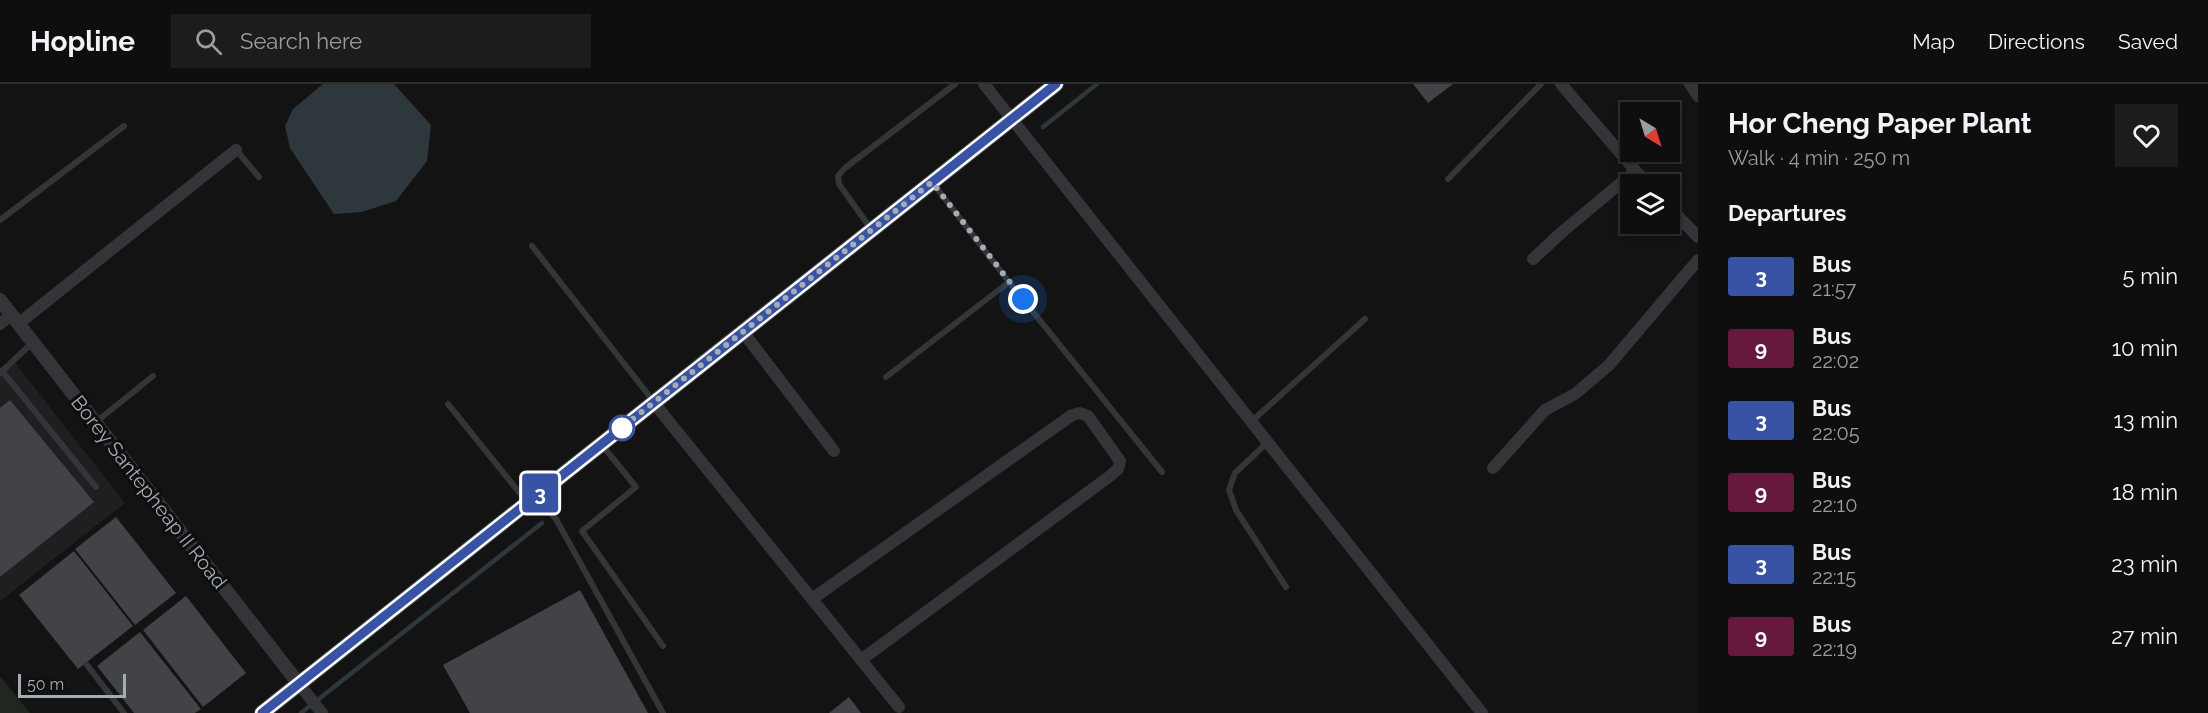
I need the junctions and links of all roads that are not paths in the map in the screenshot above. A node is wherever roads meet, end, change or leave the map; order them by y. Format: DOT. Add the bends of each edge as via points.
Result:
graph roads {
  1 [pos="955,84"];
  2 [pos="984,84"];
  3 [pos="1056,84"];
  4 [pos="1540,84"];
  5 [pos="1561,84"];
  6 [pos="1690,84"];
  7 [pos="1698,96"];
  8 [pos="1012,119"];
  9 [pos="124,126"];
  10 [pos="236,150"];
  11 [pos="1634,172"];
  12 [pos="259,177"];
  13 [pos="1448,179"];
  14 [pos="932,182"];
  15 [pos="1680,218"];
  16 [pos="0,220"];
  17 [pos="872,230"];
  18 [pos="1698,237"];
  19 [pos="532,246"];
  20 [pos="1533,259"];
  21 [pos="1698,260"];
  22 [pos="1009,282"];
  23 [pos="0,300"];
  24 [pos="15,319"];
  25 [pos="1365,319"];
  26 [pos="0,324"];
  27 [pos="743,332"];
  28 [pos="33,342"];
  29 [pos="1,372"];
  30 [pos="153,376"];
  31 [pos="886,377"];
  32 [pos="654,403"];
  33 [pos="448,404"];
  34 [pos="1252,421"];
  35 [pos="96,422"];
  36 [pos="1269,441"];
  37 [pos="601,444"];
  38 [pos="834,451"];
  39 [pos="1493,468"];
  40 [pos="1162,472"];
  41 [pos="96,486"];
  42 [pos="532,499"];
  43 [pos="1286,587"];
  44 [pos="812,599"];
  45 [pos="663,646"];
  46 [pos="861,660"];
  47 [pos="87,665"];
  48 [pos="302,689"];
  49 [pos="899,707"];
  50 [pos="124,713"];
  51 [pos="262,713"];
  52 [pos="322,713"];
  53 [pos="663,713"];
  54 [pos="1482,713"];
  1 -- 17 [label="lane" via="838,176 839,184"];
  2 -- 8 [label="street"];
  3 -- 8 [label="main road"];
  4 -- 13 [label="lane"];
  5 -- 11 [label="street"];
  6 -- 7 [label="street"];
  8 -- 14 [label="main road"];
  8 -- 34 [label="street"];
  9 -- 16 [label="lane"];
  10 -- 12 [label="lane"];
  10 -- 24 [label="street"];
  11 -- 20 [label="street"];
  14 -- 17 [label="main road"];
  14 -- 22 [label="lane"];
  15 -- 18 [label="street"];
  17 -- 27 [label="main road"];
  19 -- 32 [label="lane"];
  21 -- 39 [label="street" via="1609,365 1575,394 1545,410"];
  22 -- 31 [label="lane"];
  22 -- 40 [label="lane"];
  23 -- 24 [label="street, Borey Santepheap II Road"];
  24 -- 26 [label="street"];
  24 -- 28 [label="street, Borey Santepheap II Road"];
  25 -- 34 [label="lane"];
  27 -- 32 [label="main road"];
  27 -- 38 [label="street"];
  28 -- 29 [label="lane"];
  28 -- 35 [label="street, Borey Santepheap II Road"];
  29 -- 41 [label="lane"];
  30 -- 35 [label="lane"];
  32 -- 37 [label="main road"];
  32 -- 44 [label="street"];
  33 -- 42 [label="lane"];
  34 -- 36 [label="street"];
  35 -- 48 [label="street, Borey Santepheap II Road"];
  36 -- 43 [label="lane" via="1234,473 1229,490 1236,510"];
  36 -- 54 [label="street"];
  37 -- 42 [label="main road"];
  37 -- 45 [label="lane" via="636,487 582,531"];
  42 -- 48 [label="main road"];
  42 -- 53 [label="lane" via="556,519"];
  44 -- 46 [label="street"];
  44 -- 46 [label="street" via="1072,415 1088,416 1120,461 1118,469"];
  46 -- 49 [label="street"];
  47 -- 50 [label="lane"];
  48 -- 51 [label="main road"];
  48 -- 52 [label="street"];
}
